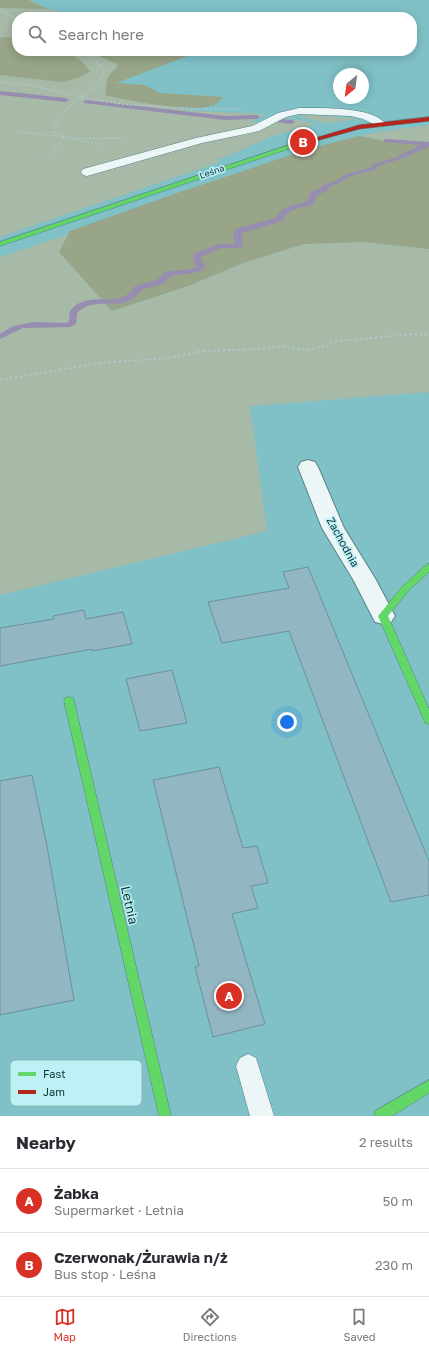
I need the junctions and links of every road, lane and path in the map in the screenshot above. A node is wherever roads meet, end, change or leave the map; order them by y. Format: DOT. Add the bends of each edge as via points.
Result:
graph roads {
  1 [pos="0,10"];
  2 [pos="12,16"];
  3 [pos="88,56"];
  4 [pos="0,82"];
  5 [pos="80,97"];
  6 [pos="246,108"];
  7 [pos="429,118"];
  8 [pos="380,124"];
  9 [pos="47,155"];
  10 [pos="87,172"];
  11 [pos="0,244"];
  12 [pos="429,335"];
  13 [pos="0,380"];
  14 [pos="308,467"];
  15 [pos="429,567"];
  16 [pos="383,616"];
  17 [pos="69,700"];
  18 [pos="429,720"];
  19 [pos="248,1066"];
  20 [pos="429,1086"];
  21 [pos="165,1116"];
  22 [pos="262,1116"];
  23 [pos="380,1116"];
  1 -- 2 [label="path"];
  3 -- 5 [label="path" via="98,63 104,72 97,84"];
  4 -- 5 [label="path" via="34,86"];
  5 -- 6 [label="path" via="121,104 174,108"];
  5 -- 9 [label="path" via="54,123 54,132 64,137 50,155"];
  7 -- 8 [label="street, Leśna"];
  8 -- 10 [label="lane" via="351,113 299,111 282,115 255,129 200,140"];
  8 -- 11 [label="street, Leśna" via="303,142"];
  12 -- 13 [label="path" via="338,341 328,346 307,350 281,346 203,351 168,358 100,363"];
  14 -- 16 [label="street, Zachodnia" via="333,528 365,580"];
  15 -- 16 [label="street" via="406,588"];
  16 -- 18 [label="street, Zachodnia"];
  17 -- 21 [label="street, Letnia"];
  19 -- 22 [label="lane"];
  20 -- 23 [label="street"];
}
